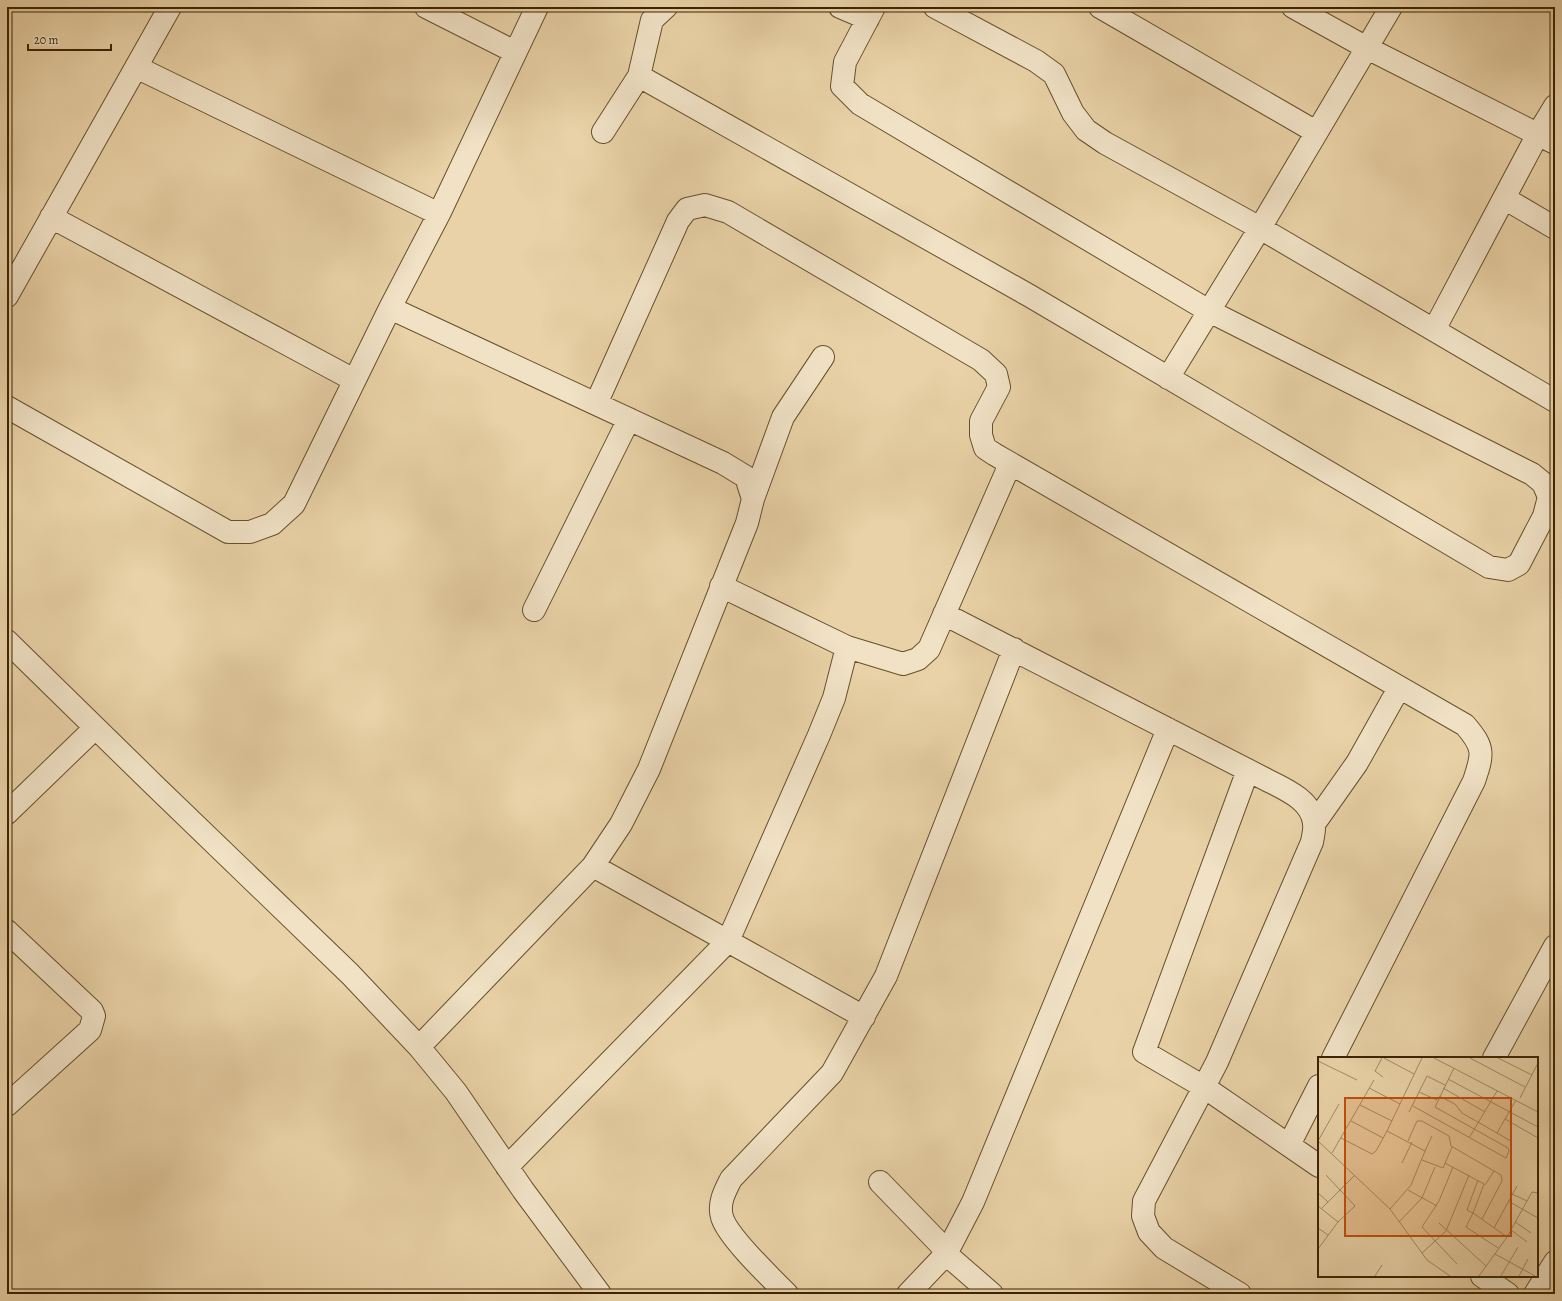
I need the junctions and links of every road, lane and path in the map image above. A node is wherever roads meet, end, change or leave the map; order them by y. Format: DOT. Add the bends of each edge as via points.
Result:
graph roads {
  1 [pos="170,7"];
  2 [pos="426,7"];
  3 [pos="537,7"];
  4 [pos="666,7"];
  5 [pos="840,7"];
  6 [pos="935,7"];
  7 [pos="1100,7"];
  8 [pos="1293,7"];
  9 [pos="1391,7"];
  10 [pos="871,13"];
  11 [pos="1367,48"];
  12 [pos="516,52"];
  13 [pos="136,66"];
  14 [pos="639,76"];
  15 [pos="1555,106"];
  16 [pos="603,132"];
  17 [pos="1316,132"];
  18 [pos="1547,138"];
  19 [pos="1504,198"];
  20 [pos="439,214"];
  21 [pos="51,217"];
  22 [pos="1260,228"];
  23 [pos="1555,228"];
  24 [pos="7,296"];
  25 [pos="390,308"];
  26 [pos="1209,311"];
  27 [pos="1434,330"];
  28 [pos="823,357"];
  29 [pos="1168,378"];
  30 [pos="354,380"];
  31 [pos="1555,401"];
  32 [pos="596,404"];
  33 [pos="7,408"];
  34 [pos="629,419"];
  35 [pos="1010,464"];
  36 [pos="753,499"];
  37 [pos="721,586"];
  38 [pos="534,610"];
  39 [pos="944,614"];
  40 [pos="7,641"];
  41 [pos="847,647"];
  42 [pos="1014,649"];
  43 [pos="1399,688"];
  44 [pos="95,728"];
  45 [pos="1168,729"];
  46 [pos="1257,775"];
  47 [pos="7,813"];
  48 [pos="1314,824"];
  49 [pos="593,866"];
  50 [pos="7,930"];
  51 [pos="728,941"];
  52 [pos="1555,946"];
  53 [pos="1547,980"];
  54 [pos="864,1017"];
  55 [pos="419,1047"];
  56 [pos="1334,1057"];
  57 [pos="1495,1057"];
  58 [pos="1204,1086"];
  59 [pos="1318,1088"];
  60 [pos="7,1104"];
  61 [pos="1289,1145"];
  62 [pos="1318,1165"];
  63 [pos="507,1167"];
  64 [pos="880,1182"];
  65 [pos="946,1254"];
  66 [pos="1555,1262"];
  67 [pos="1483,1277"];
  68 [pos="600,1294"];
  69 [pos="786,1294"];
  70 [pos="908,1294"];
  71 [pos="992,1294"];
  72 [pos="1240,1294"];
  73 [pos="1508,1294"];
  74 [pos="1535,1294"];
  1 -- 13 [label="street"];
  2 -- 12 [label="street"];
  3 -- 12 [label="street"];
  4 -- 14 [label="street" via="652,20"];
  5 -- 10 [label="street"];
  6 -- 22 [label="street" via="1036,61 1054,74 1073,113 1086,130 1105,143"];
  7 -- 17 [label="street"];
  8 -- 11 [label="street"];
  9 -- 11 [label="street"];
  10 -- 26 [label="street" via="845,62 842,86 860,104"];
  11 -- 17 [label="street"];
  11 -- 18 [label="street"];
  12 -- 20 [label="street"];
  13 -- 20 [label="street"];
  13 -- 21 [label="street"];
  14 -- 16 [label="street"];
  14 -- 29 [label="street" via="1023,292"];
  15 -- 18 [label="street"];
  17 -- 22 [label="street"];
  18 -- 19 [label="street"];
  19 -- 23 [label="street"];
  19 -- 27 [label="street"];
  20 -- 25 [label="street"];
  21 -- 24 [label="street"];
  21 -- 30 [label="street"];
  22 -- 26 [label="street"];
  22 -- 27 [label="street"];
  25 -- 30 [label="street"];
  25 -- 32 [label="street"];
  26 -- 29 [label="street"];
  26 -- 29 [label="street" via="1532,474 1543,482 1549,497 1544,516 1519,564 1508,570 1489,567"];
  27 -- 31 [label="street"];
  28 -- 36 [label="street" via="782,417"];
  30 -- 33 [label="street" via="294,504 272,524 250,532 228,532"];
  32 -- 34 [label="street"];
  32 -- 35 [label="street" via="678,220 687,209 705,205 728,212 981,360 996,374 999,387 981,421 981,435 985,448"];
  34 -- 36 [label="street" via="723,463 746,477"];
  34 -- 38 [label="street"];
  35 -- 39 [label="street"];
  35 -- 43 [label="street"];
  36 -- 37 [label="street"];
  37 -- 41 [label="street"];
  37 -- 49 [label="street" via="649,769 621,824"];
  39 -- 41 [label="street" via="929,649 918,660 903,664"];
  39 -- 42 [label="street"];
  40 -- 44 [label="street"];
  41 -- 51 [label="street" via="834,698 824,723"];
  42 -- 45 [label="street"];
  42 -- 54 [label="street" via="886,976"];
  43 -- 48 [label="street" via="1357,763"];
  43 -- 56 [label="street" via="1465,725 1477,738 1482,758 1474,781"];
  44 -- 47 [label="street"];
  44 -- 55 [label="street" via="350,974"];
  45 -- 46 [label="street"];
  45 -- 65 [label="street" via="973,1202"];
  46 -- 48 [label="street" via="1297,796 1309,808"];
  46 -- 58 [label="street" via="1225,833 1144,1052"];
  48 -- 58 [label="street" via="1312,842 1217,1062"];
  49 -- 51 [label="street"];
  49 -- 55 [label="street"];
  50 -- 60 [label="street" via="92,1011 94,1016 90,1030"];
  51 -- 54 [label="street"];
  51 -- 63 [label="street"];
  52 -- 53 [label="street"];
  53 -- 57 [label="street"];
  54 -- 69 [label="street" via="832,1073 731,1179 722,1196 722,1217 733,1236"];
  55 -- 63 [label="street" via="456,1092"];
  58 -- 61 [label="street"];
  58 -- 72 [label="street" via="1144,1200 1143,1216 1149,1232 1164,1248"];
  59 -- 61 [label="street"];
  61 -- 62 [label="street"];
  63 -- 68 [label="street"];
  64 -- 65 [label="street" via="940,1244"];
  65 -- 70 [label="street"];
  65 -- 71 [label="street"];
  66 -- 74 [label="street"];
  67 -- 73 [label="street"];
}
